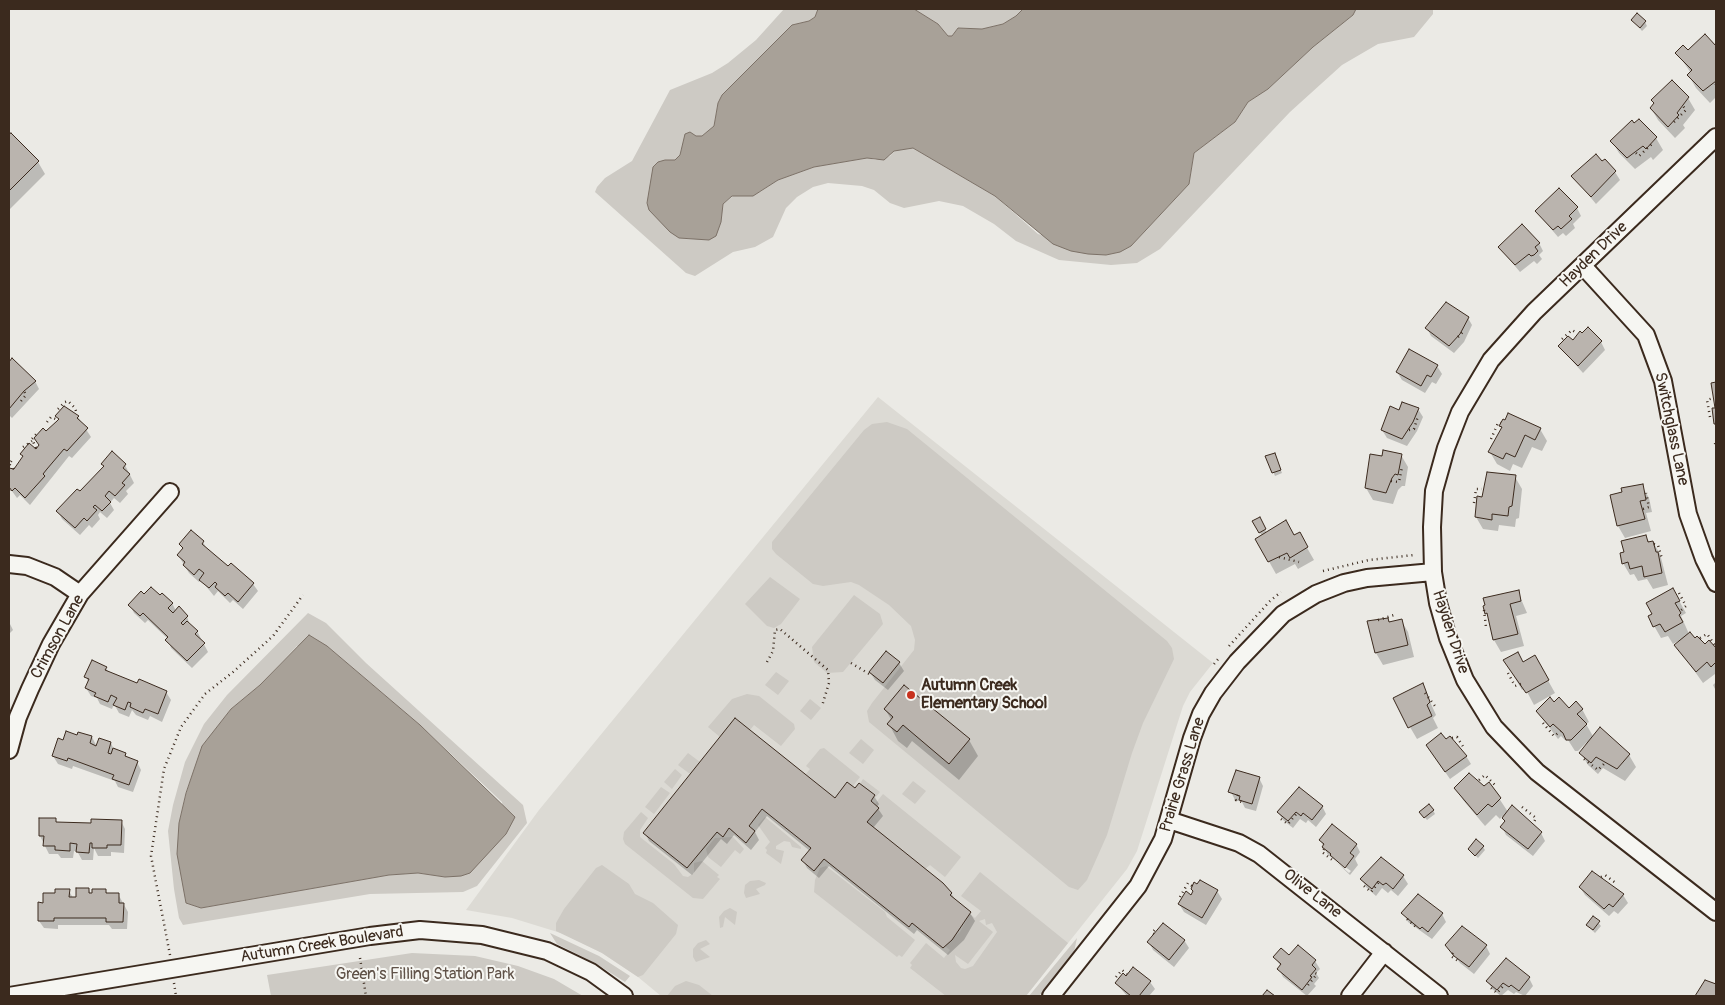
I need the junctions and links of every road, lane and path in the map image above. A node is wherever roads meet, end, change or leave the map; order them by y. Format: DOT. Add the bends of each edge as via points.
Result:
graph roads {
  1 [pos="1683,106"];
  2 [pos="1674,122"];
  3 [pos="1716,137"];
  4 [pos="1652,144"];
  5 [pos="1636,153"];
  6 [pos="1583,266"];
  7 [pos="1465,330"];
  8 [pos="1577,333"];
  9 [pos="1458,337"];
  10 [pos="1562,339"];
  11 [pos="24,391"];
  12 [pos="1713,398"];
  13 [pos="21,400"];
  14 [pos="58,409"];
  15 [pos="77,414"];
  16 [pos="1418,416"];
  17 [pos="1710,417"];
  18 [pos="58,420"];
  19 [pos="47,422"];
  20 [pos="1501,423"];
  21 [pos="1409,430"];
  22 [pos="38,432"];
  23 [pos="1491,439"];
  24 [pos="32,441"];
  25 [pos="35,444"];
  26 [pos="39,445"];
  27 [pos="23,447"];
  28 [pos="36,448"];
  29 [pos="14,458"];
  30 [pos="1402,466"];
  31 [pos="14,469"];
  32 [pos="1391,481"];
  33 [pos="1482,489"];
  34 [pos="170,492"];
  35 [pos="1646,493"];
  36 [pos="1474,503"];
  37 [pos="1643,509"];
  38 [pos="1654,544"];
  39 [pos="1279,557"];
  40 [pos="1662,559"];
  41 [pos="1299,562"];
  42 [pos="9,564"];
  43 [pos="1433,572"];
  44 [pos="1716,583"];
  45 [pos="1281,592"];
  46 [pos="1679,593"];
  47 [pos="80,594"];
  48 [pos="303,595"];
  49 [pos="1484,610"];
  50 [pos="1680,611"];
  51 [pos="1394,615"];
  52 [pos="1378,620"];
  53 [pos="1486,627"];
  54 [pos="1700,638"];
  55 [pos="1715,645"];
  56 [pos="1226,651"];
  57 [pos="1220,658"];
  58 [pos="767,662"];
  59 [pos="851,663"];
  60 [pos="1214,664"];
  61 [pos="1508,673"];
  62 [pos="871,675"];
  63 [pos="1521,684"];
  64 [pos="1426,692"];
  65 [pos="822,706"];
  66 [pos="1435,706"];
  67 [pos="1543,723"];
  68 [pos="1562,731"];
  69 [pos="1452,738"];
  70 [pos="1464,748"];
  71 [pos="9,750"];
  72 [pos="1584,759"];
  73 [pos="1606,762"];
  74 [pos="1479,780"];
  75 [pos="1496,786"];
  76 [pos="1238,795"];
  77 [pos="1245,803"];
  78 [pos="1522,808"];
  79 [pos="1297,812"];
  80 [pos="1281,819"];
  81 [pos="1169,820"];
  82 [pos="1533,824"];
  83 [pos="1324,849"];
  84 [pos="1335,862"];
  85 [pos="1601,877"];
  86 [pos="1379,882"];
  87 [pos="1617,884"];
  88 [pos="1192,886"];
  89 [pos="1364,886"];
  90 [pos="1180,896"];
  91 [pos="1716,912"];
  92 [pos="1407,919"];
  93 [pos="1157,927"];
  94 [pos="1418,927"];
  95 [pos="1154,934"];
  96 [pos="1384,952"];
  97 [pos="1453,953"];
  98 [pos="170,958"];
  99 [pos="360,958"];
  100 [pos="1458,961"];
  101 [pos="1314,972"];
  102 [pos="1127,974"];
  103 [pos="1116,977"];
  104 [pos="174,978"];
  105 [pos="1505,984"];
  106 [pos="1308,985"];
  107 [pos="1491,988"];
  108 [pos="9,996"];
  109 [pos="176,996"];
  110 [pos="366,996"];
  111 [pos="624,996"];
  112 [pos="1051,996"];
  113 [pos="1350,996"];
  114 [pos="1439,996"];
  1 -- 2 [label="path" via="1686,110"];
  3 -- 6 [label="street, Hayden Drive"];
  4 -- 5 [label="path" via="1639,156"];
  6 -- 43 [label="street, Hayden Drive" via="1534,312 1491,360 1460,412 1434,490"];
  6 -- 44 [label="street, Switchglass Lane" via="1646,335 1663,381 1688,514"];
  7 -- 9 [label="path"];
  8 -- 10 [label="path" via="1572,330"];
  11 -- 13 [label="path" via="26,396"];
  12 -- 17 [label="path" via="1707,400"];
  14 -- 15 [label="path" via="68,402"];
  16 -- 21 [label="path" via="1414,429"];
  18 -- 19 [label="path" via="51,417"];
  20 -- 23 [label="path" via="1498,423"];
  22 -- 24 [label="path"];
  24 -- 25 [label="path"];
  24 -- 27 [label="path"];
  25 -- 26 [label="path"];
  25 -- 28 [label="path"];
  29 -- 31 [label="path" via="9,464"];
  30 -- 32 [label="path" via="1399,482"];
  33 -- 36 [label="path" via="1476,489"];
  34 -- 47 [label="street, Crimson Lane"];
  35 -- 37 [label="path" via="1649,506"];
  38 -- 40 [label="path" via="1657,544"];
  39 -- 41 [label="path"];
  42 -- 47 [label="street" via="27,566 55,577"];
  43 -- 81 [label="street, Prairie Grass Lane" via="1344,582 1299,604 1271,625 1237,662 1201,714"];
  43 -- 91 [label="street, Hayden Drive" via="1441,612 1462,672 1494,727 1537,772"];
  45 -- 56 [label="path"];
  46 -- 50 [label="path" via="1686,606"];
  47 -- 71 [label="street, Crimson Lane" via="30,689"];
  48 -- 98 [label="path" via="273,636 205,694 181,727 164,769 151,856"];
  49 -- 53 [label="path"];
  51 -- 52 [label="path"];
  54 -- 55 [label="path" via="1707,634"];
  57 -- 60 [label="path"];
  58 -- 65 [label="path" via="772,656 775,630 780,629 828,670 829,683"];
  59 -- 62 [label="path"];
  61 -- 63 [label="path" via="1515,686"];
  64 -- 66 [label="path"];
  67 -- 68 [label="path" via="1554,736"];
  69 -- 70 [label="path" via="1457,737"];
  72 -- 73 [label="path" via="1598,770"];
  74 -- 75 [label="path" via="1485,775"];
  76 -- 77 [label="path" via="1236,800"];
  78 -- 82 [label="path" via="1536,818"];
  79 -- 80 [label="path" via="1288,824"];
  81 -- 96 [label="street, Olive Lane" via="1239,843 1259,854"];
  81 -- 112 [label="street, Prairie Grass Lane" via="1163,839 1138,886"];
  83 -- 84 [label="path" via="1322,852"];
  85 -- 87 [label="path" via="1605,875"];
  86 -- 89 [label="path" via="1371,892"];
  88 -- 90 [label="path" via="1188,883"];
  92 -- 94 [label="path"];
  93 -- 95 [label="path"];
  96 -- 113 [label="street"];
  96 -- 114 [label="street, Olive Lane"];
  97 -- 100 [label="path" via="1451,956"];
  99 -- 110 [label="path"];
  101 -- 106 [label="path" via="1317,974"];
  102 -- 103 [label="path" via="1122,970"];
  104 -- 109 [label="path"];
  105 -- 107 [label="path" via="1497,993"];
  108 -- 111 [label="street, Autumn Creek Boulevard" via="420,930 482,935 547,951 591,972"];
}
